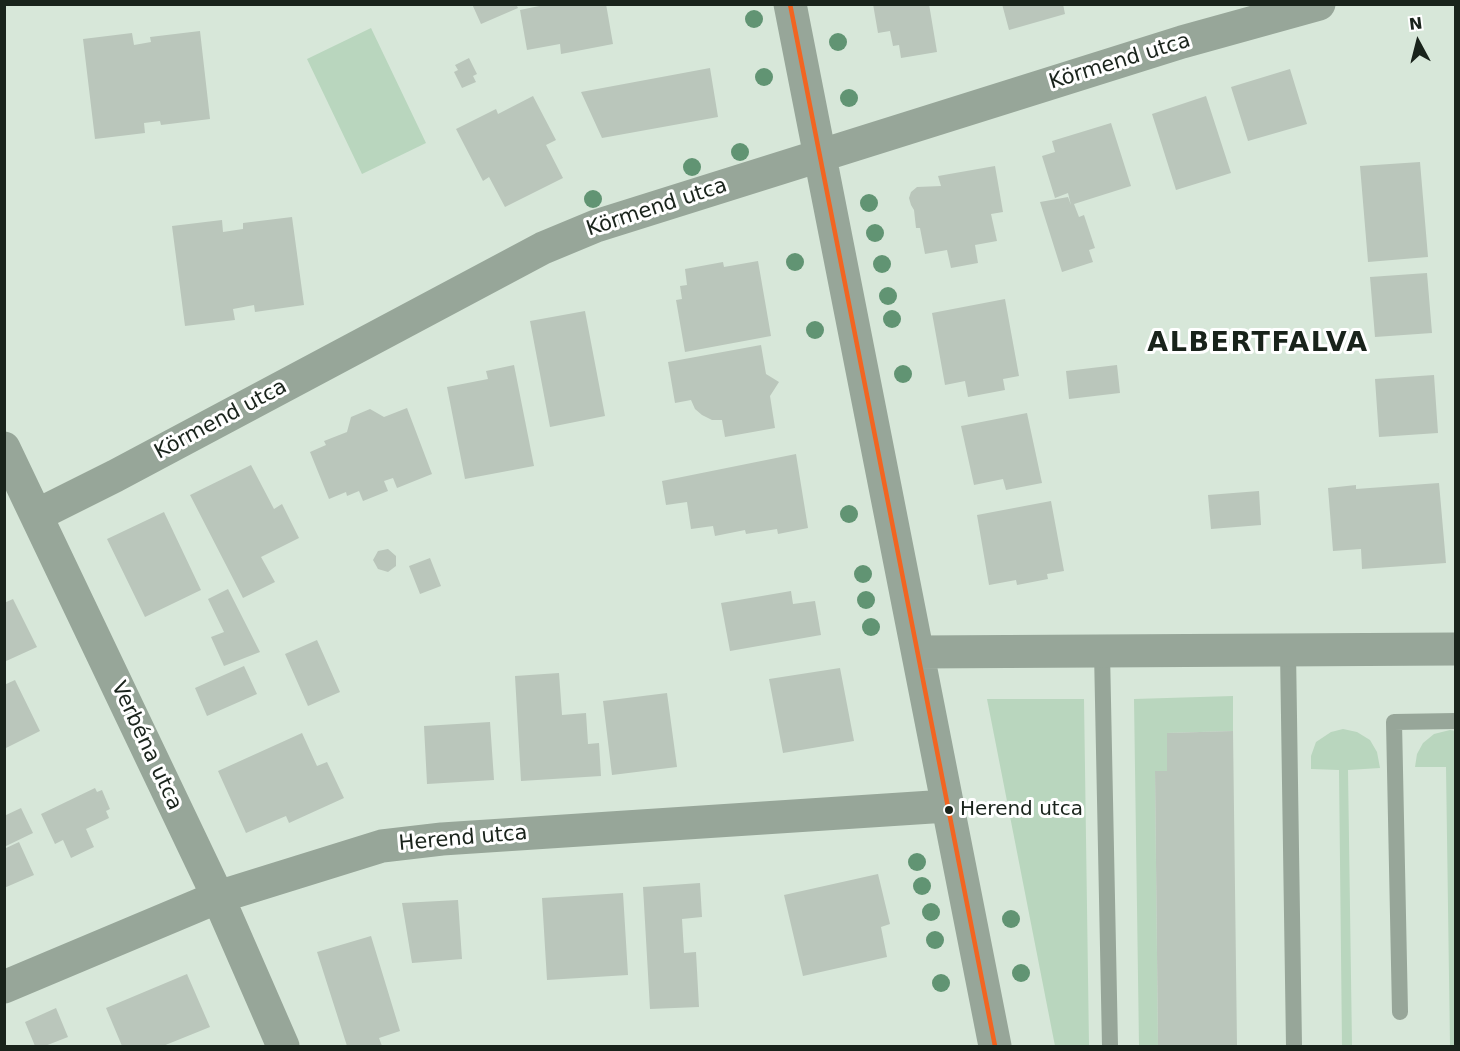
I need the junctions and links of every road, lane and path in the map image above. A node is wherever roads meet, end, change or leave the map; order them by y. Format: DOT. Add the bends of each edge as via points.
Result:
graph roads {
  1 [pos="790,4"];
  2 [pos="1319,4"];
  3 [pos="819,157"];
  4 [pos="4,448"];
  5 [pos="37,515"];
  6 [pos="1455,649"];
  7 [pos="1288,651"];
  8 [pos="918,652"];
  9 [pos="1102,652"];
  10 [pos="1455,721"];
  11 [pos="947,806"];
  12 [pos="218,897"];
  13 [pos="4,987"];
  14 [pos="1400,1012"];
  15 [pos="283,1047"];
  16 [pos="995,1047"];
  17 [pos="1110,1047"];
  18 [pos="1294,1047"];
  1 -- 3 [label="street"];
  2 -- 3 [label="street, Körmend utca" via="1182,42"];
  3 -- 5 [label="street, Körmend utca" via="596,226 543,248"];
  3 -- 8 [label="street"];
  4 -- 5 [label="street, Verbéna utca"];
  5 -- 12 [label="street, Verbéna utca"];
  6 -- 7 [label="street"];
  7 -- 9 [label="street"];
  7 -- 18 [label="lane"];
  8 -- 9 [label="street"];
  8 -- 11 [label="street"];
  9 -- 17 [label="lane"];
  10 -- 14 [label="lane" via="1394,722"];
  11 -- 12 [label="street, Herend utca" via="382,846"];
  11 -- 16 [label="street"];
  12 -- 13 [label="street, Herend utca"];
  12 -- 15 [label="street, Verbéna utca"];
}
